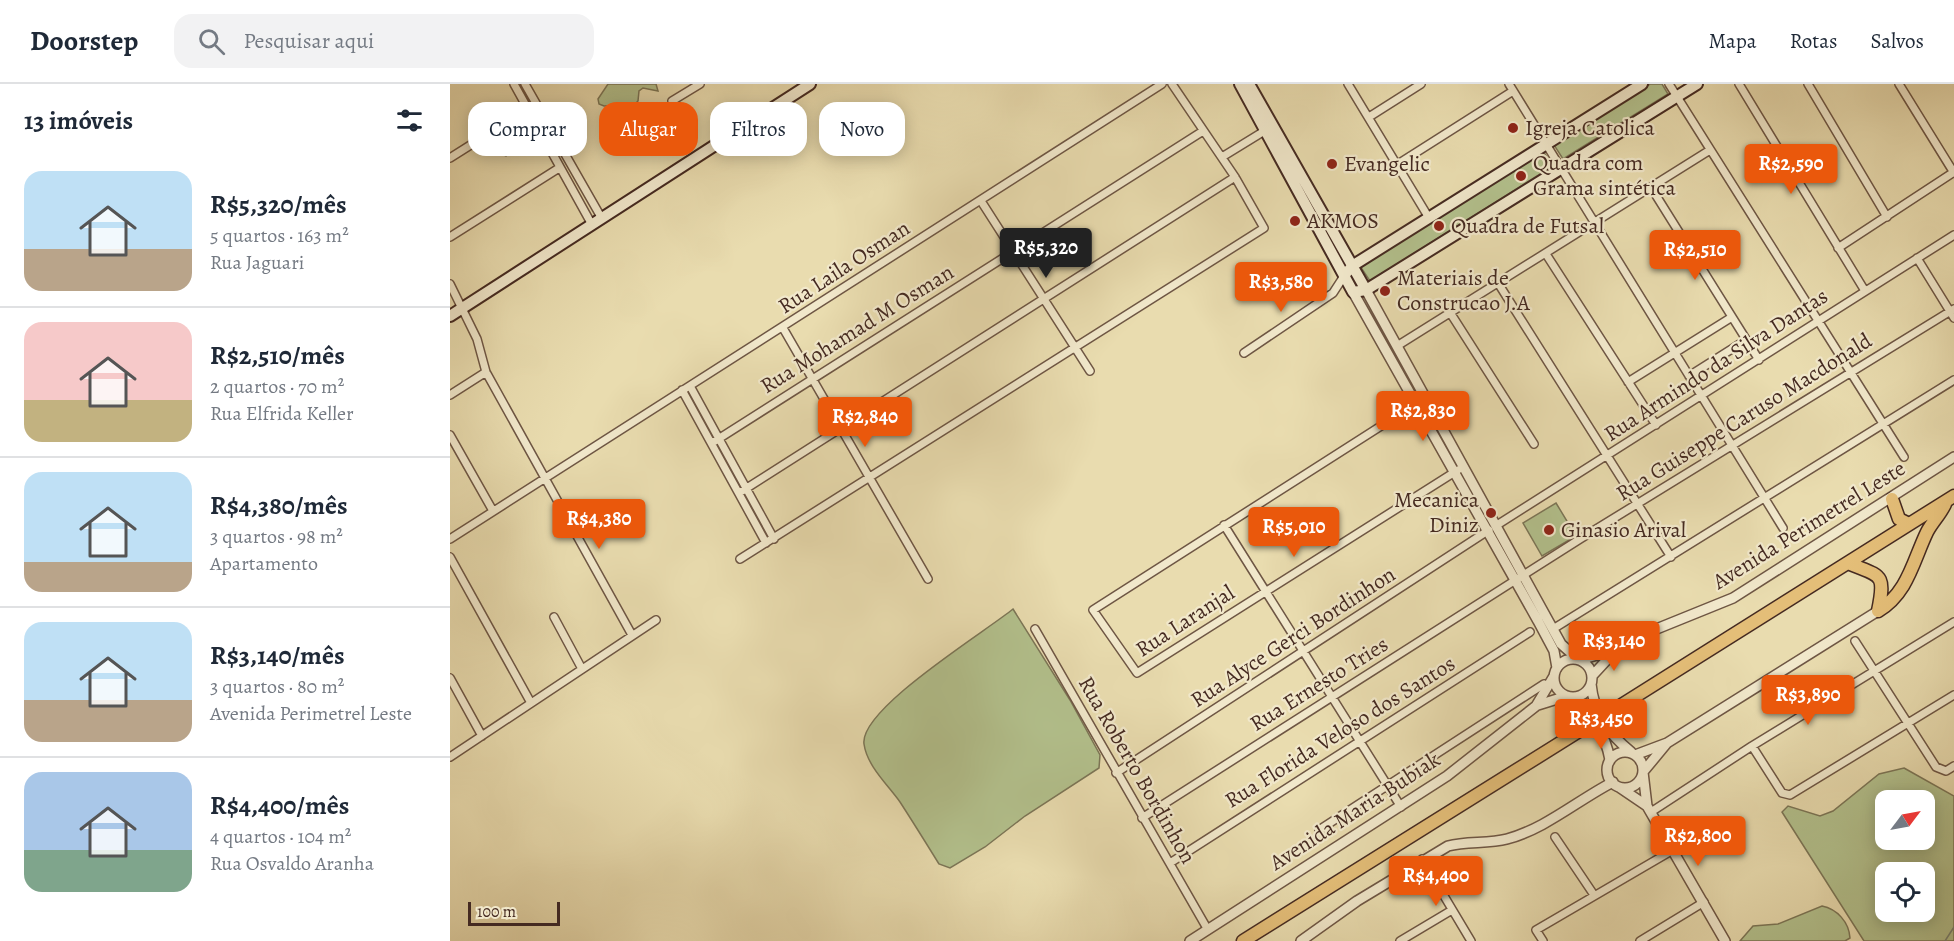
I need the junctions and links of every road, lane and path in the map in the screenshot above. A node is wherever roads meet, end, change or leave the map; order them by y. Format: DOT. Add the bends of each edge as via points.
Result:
graph roads {
  1 [pos="514,84"];
  2 [pos="525,84"];
  3 [pos="700,84"];
  4 [pos="810,84"];
  5 [pos="1162,84"];
  6 [pos="1172,84"];
  7 [pos="1240,84"];
  8 [pos="1249,84"];
  9 [pos="1348,84"];
  10 [pos="1421,84"];
  11 [pos="1509,84"];
  12 [pos="1642,84"];
  13 [pos="1669,84"];
  14 [pos="1697,84"];
  15 [pos="1739,84"];
  16 [pos="1808,84"];
  17 [pos="1899,84"];
  18 [pos="1514,91"];
  19 [pos="1677,96"];
  20 [pos="672,101"];
  21 [pos="524,102"];
  22 [pos="535,102"];
  23 [pos="1369,117"];
  24 [pos="1266,130"];
  25 [pos="1203,131"];
  26 [pos="1546,144"];
  27 [pos="468,147"];
  28 [pos="1710,150"];
  29 [pos="553,156"];
  30 [pos="566,156"];
  31 [pos="1222,157"];
  32 [pos="450,158"];
  33 [pos="1398,164"];
  34 [pos="559,168"];
  35 [pos="1561,168"];
  36 [pos="1954,172"];
  37 [pos="1235,177"];
  38 [pos="1652,189"];
  39 [pos="981,201"];
  40 [pos="601,217"];
  41 [pos="1887,217"];
  42 [pos="1429,218"];
  43 [pos="591,223"];
  44 [pos="1595,223"];
  45 [pos="1954,235"];
  46 [pos="450,237"];
  47 [pos="1838,248"];
  48 [pos="1013,251"];
  49 [pos="1546,255"];
  50 [pos="1917,258"];
  51 [pos="1352,266"];
  52 [pos="1344,276"];
  53 [pos="1498,283"];
  54 [pos="450,285"];
  55 [pos="1366,290"];
  56 [pos="1865,291"];
  57 [pos="1353,292"];
  58 [pos="1333,293"];
  59 [pos="1044,299"];
  60 [pos="463,308"];
  61 [pos="1953,313"];
  62 [pos="1451,314"];
  63 [pos="450,316"];
  64 [pos="1732,316"];
  65 [pos="1817,322"];
  66 [pos="783,328"];
  67 [pos="1746,340"];
  68 [pos="1397,346"];
  69 [pos="1076,349"];
  70 [pos="1244,353"];
  71 [pos="1676,353"];
  72 [pos="1759,360"];
  73 [pos="486,372"];
  74 [pos="1090,372"];
  75 [pos="1850,373"];
  76 [pos="1689,376"];
  77 [pos="812,379"];
  78 [pos="1954,380"];
  79 [pos="1628,382"];
  80 [pos="690,386"];
  81 [pos="682,390"];
  82 [pos="450,396"];
  83 [pos="1702,396"];
  84 [pos="1416,403"];
  85 [pos="1883,424"];
  86 [pos="1656,425"];
  87 [pos="840,429"];
  88 [pos="450,435"];
  89 [pos="720,439"];
  90 [pos="712,443"];
  91 [pos="1534,444"];
  92 [pos="1732,446"];
  93 [pos="1606,456"];
  94 [pos="1904,457"];
  95 [pos="1954,457"];
  96 [pos="1465,465"];
  97 [pos="1455,471"];
  98 [pos="544,477"];
  99 [pos="869,479"];
  100 [pos="743,492"];
  101 [pos="1764,498"];
  102 [pos="1892,499"];
  103 [pos="1950,499"];
  104 [pos="1638,503"];
  105 [pos="494,511"];
  106 [pos="1909,524"];
  107 [pos="1224,525"];
  108 [pos="1493,528"];
  109 [pos="1783,528"];
  110 [pos="774,538"];
  111 [pos="450,539"];
  112 [pos="766,543"];
  113 [pos="450,557"];
  114 [pos="1671,557"];
  115 [pos="740,559"];
  116 [pos="1848,563"];
  117 [pos="1524,575"];
  118 [pos="928,579"];
  119 [pos="1515,581"];
  120 [pos="1265,591"];
  121 [pos="1878,611"];
  122 [pos="554,617"];
  123 [pos="656,620"];
  124 [pos="1954,622"];
  125 [pos="1553,628"];
  126 [pos="1035,629"];
  127 [pos="1530,632"];
  128 [pos="632,636"];
  129 [pos="1855,641"];
  130 [pos="1616,650"];
  131 [pos="1304,651"];
  132 [pos="1580,660"];
  133 [pos="582,669"];
  134 [pos="1556,672"];
  135 [pos="1874,672"];
  136 [pos="450,678"];
  137 [pos="1592,680"];
  138 [pos="1544,684"];
  139 [pos="1954,694"];
  140 [pos="1332,696"];
  141 [pos="1569,697"];
  142 [pos="531,703"];
  143 [pos="1536,706"];
  144 [pos="1907,723"];
  145 [pos="482,736"];
  146 [pos="1359,739"];
  147 [pos="1667,743"];
  148 [pos="1752,746"];
  149 [pos="1633,754"];
  150 [pos="450,757"];
  151 [pos="1610,760"];
  152 [pos="1954,766"];
  153 [pos="1643,772"];
  154 [pos="1116,773"];
  155 [pos="1616,784"];
  156 [pos="1388,785"];
  157 [pos="1401,807"];
  158 [pos="1649,809"];
  159 [pos="1142,818"];
  160 [pos="1319,830"];
  161 [pos="1555,837"];
  162 [pos="1672,850"];
  163 [pos="1422,859"];
  164 [pos="1170,863"];
  165 [pos="1593,895"];
  166 [pos="1704,902"];
  167 [pos="1452,910"];
  168 [pos="1208,930"];
  169 [pos="1190,941"];
  170 [pos="1243,941"];
  171 [pos="1301,941"];
  172 [pos="1400,941"];
  173 [pos="1471,941"];
  174 [pos="1542,941"];
  175 [pos="1640,941"];
  176 [pos="1725,941"];
  1 -- 21 [label="street"];
  2 -- 22 [label="street"];
  3 -- 20 [label="street"];
  4 -- 40 [label="main road"];
  5 -- 39 [label="street, Rua Laila Osman"];
  6 -- 25 [label="street"];
  7 -- 24 [label="main road"];
  8 -- 51 [label="main road"];
  9 -- 23 [label="street"];
  10 -- 23 [label="street"];
  11 -- 18 [label="street"];
  12 -- 26 [label="main road"];
  13 -- 19 [label="street"];
  14 -- 19 [label="main road"];
  15 -- 47 [label="street"];
  16 -- 41 [label="street"];
  17 -- 36 [label="street"];
  18 -- 26 [label="street"];
  18 -- 33 [label="street"];
  19 -- 28 [label="street"];
  19 -- 35 [label="main road"];
  23 -- 33 [label="street"];
  24 -- 31 [label="street"];
  24 -- 52 [label="main road"];
  25 -- 31 [label="street"];
  25 -- 48 [label="street, Rua Mohamad M Osman"];
  26 -- 35 [label="street"];
  26 -- 42 [label="main road"];
  27 -- 32 [label="street"];
  28 -- 38 [label="street"];
  28 -- 65 [label="street"];
  29 -- 34 [label="street"];
  30 -- 40 [label="street"];
  31 -- 37 [label="street"];
  33 -- 42 [label="street"];
  34 -- 43 [label="street"];
  34 -- 46 [label="street"];
  35 -- 44 [label="street"];
  35 -- 55 [label="main road"];
  36 -- 41 [label="street"];
  37 -- 59 [label="street"];
  37 -- 69 [label="street" via="1264,224 1261,231"];
  38 -- 44 [label="street"];
  38 -- 64 [label="street"];
  39 -- 48 [label="street"];
  39 -- 66 [label="street, Rua Laila Osman"];
  40 -- 43 [label="main road"];
  41 -- 47 [label="street"];
  42 -- 51 [label="main road"];
  43 -- 60 [label="main road"];
  44 -- 49 [label="street"];
  44 -- 71 [label="street"];
  45 -- 50 [label="street, Rua Armindo da Silva Dantas"];
  47 -- 56 [label="street"];
  48 -- 59 [label="street"];
  48 -- 77 [label="street, Rua Mohamad M Osman"];
  49 -- 53 [label="street"];
  49 -- 79 [label="street"];
  50 -- 56 [label="street, Rua Armindo da Silva Dantas"];
  50 -- 61 [label="street"];
  51 -- 52 [label="main road"];
  51 -- 55 [label="main road"];
  52 -- 57 [label="main road"];
  52 -- 58 [label="street"];
  53 -- 62 [label="street"];
  53 -- 93 [label="street"];
  54 -- 60 [label="street"];
  55 -- 57 [label="main road"];
  55 -- 68 [label="street"];
  56 -- 65 [label="street, Rua Armindo da Silva Dantas"];
  57 -- 58 [label="street"];
  57 -- 84 [label="street"];
  58 -- 70 [label="street"];
  59 -- 69 [label="street"];
  59 -- 87 [label="street"];
  60 -- 63 [label="main road"];
  60 -- 73 [label="street"];
  61 -- 75 [label="street, Rua Guiseppe Caruso Macdonald"];
  62 -- 68 [label="street"];
  62 -- 91 [label="street"];
  64 -- 67 [label="street"];
  64 -- 71 [label="street"];
  65 -- 72 [label="street, Rua Armindo da Silva Dantas"];
  65 -- 75 [label="street"];
  66 -- 77 [label="street"];
  66 -- 80 [label="street, Rua Laila Osman"];
  67 -- 72 [label="street"];
  67 -- 76 [label="street, Rua Armindo da Silva Dantas"];
  68 -- 96 [label="street"];
  69 -- 74 [label="street"];
  69 -- 99 [label="street"];
  71 -- 76 [label="street"];
  71 -- 79 [label="street"];
  72 -- 83 [label="street, Rua Armindo da Silva Dantas"];
  73 -- 82 [label="street"];
  73 -- 98 [label="street"];
  75 -- 85 [label="street"];
  75 -- 92 [label="street, Rua Guiseppe Caruso Macdonald"];
  76 -- 83 [label="street"];
  77 -- 87 [label="street"];
  77 -- 89 [label="street, Rua Mohamad M Osman"];
  78 -- 85 [label="street"];
  79 -- 86 [label="street"];
  80 -- 81 [label="street, Rua Laila Osman"];
  80 -- 89 [label="street"];
  81 -- 90 [label="street"];
  81 -- 98 [label="street, Rua Laila Osman"];
  83 -- 86 [label="street, Rua Armindo da Silva Dantas"];
  83 -- 92 [label="street"];
  84 -- 97 [label="street"];
  84 -- 107 [label="street"];
  85 -- 94 [label="street"];
  85 -- 101 [label="street"];
  86 -- 93 [label="street, Rua Armindo da Silva Dantas"];
  87 -- 99 [label="street"];
  87 -- 100 [label="street"];
  88 -- 105 [label="street"];
  89 -- 90 [label="street, Rua Mohamad M Osman"];
  89 -- 100 [label="street"];
  90 -- 100 [label="street"];
  92 -- 101 [label="street"];
  92 -- 104 [label="street, Rua Guiseppe Caruso Macdonald"];
  93 -- 104 [label="street"];
  93 -- 108 [label="street, Rua Armindo da Silva Dantas"];
  95 -- 102 [label="street, Avenida Perimetrel Leste"];
  96 -- 97 [label="street, Rua Laranjal"];
  96 -- 108 [label="street"];
  97 -- 108 [label="street"];
  97 -- 120 [label="street, Rua Laranjal"];
  98 -- 105 [label="street, Rua Laila Osman"];
  98 -- 128 [label="street"];
  99 -- 110 [label="street"];
  99 -- 118 [label="street"];
  100 -- 110 [label="street"];
  100 -- 112 [label="street"];
  101 -- 109 [label="street"];
  101 -- 114 [label="street"];
  102 -- 106 [label="highway" via="1899,519"];
  102 -- 130 [label="street, Avenida Perimetrel Leste" via="1733,598 1649,632"];
  103 -- 106 [label="highway"];
  103 -- 121 [label="highway" via="1928,531 1904,585"];
  104 -- 114 [label="street"];
  104 -- 117 [label="street, Rua Guiseppe Caruso Macdonald"];
  105 -- 111 [label="street, Rua Laila Osman"];
  106 -- 116 [label="highway"];
  107 -- 120 [label="street"];
  107 -- 120 [label="street, Rua Laranjal" via="1094,610 1137,673"];
  108 -- 117 [label="street"];
  108 -- 119 [label="street"];
  108 -- 131 [label="street, Rua Alyce Gerci Bordinhon"];
  110 -- 112 [label="street"];
  112 -- 115 [label="street"];
  113 -- 142 [label="street"];
  114 -- 125 [label="street"];
  116 -- 121 [label="highway" via="1871,571 1880,580 1883,591"];
  116 -- 170 [label="highway, bridge"];
  117 -- 119 [label="street, Rua Guiseppe Caruso Macdonald"];
  117 -- 125 [label="street"];
  119 -- 134 [label="street" via="1554,651"];
  119 -- 140 [label="street, Rua Ernesto Tries"];
  120 -- 131 [label="street"];
  121 -- 147 [label="street"];
  122 -- 133 [label="street"];
  123 -- 128 [label="street"];
  124 -- 135 [label="street"];
  125 -- 132 [label="street" via="1566,650"];
  126 -- 154 [label="street, Rua Roberto Bordinhon"];
  127 -- 146 [label="street, Rua Florida Veloso dos Santos"];
  128 -- 133 [label="street"];
  129 -- 135 [label="street"];
  130 -- 132 [label="street, Avenida Perimetrel Leste"];
  130 -- 137 [label="street, Avenida Perimetrel Leste"];
  131 -- 140 [label="street"];
  131 -- 154 [label="street, Rua Alyce Gerci Bordinhon"];
  132 -- 134 [label="street" via="1567,660"];
  132 -- 137 [label="street" via="1589,668"];
  133 -- 142 [label="street"];
  134 -- 141 [label="street" via="1557,688"];
  134 -- 143 [label="street, Avenida Maria Bubiak"];
  135 -- 144 [label="street"];
  135 -- 148 [label="street"];
  136 -- 145 [label="street"];
  137 -- 141 [label="street" via="1583,694"];
  137 -- 149 [label="street" via="1597,713 1613,737"];
  138 -- 156 [label="street"];
  139 -- 144 [label="street"];
  140 -- 146 [label="street"];
  140 -- 159 [label="street, Rua Ernesto Tries"];
  141 -- 143 [label="street, Avenida Maria Bubiak"];
  141 -- 151 [label="street" via="1597,723"];
  142 -- 145 [label="street"];
  143 -- 157 [label="street, Avenida Maria Bubiak"];
  144 -- 148 [label="street" via="1790,795 1782,793"];
  144 -- 152 [label="street" via="1936,767 1946,771"];
  145 -- 150 [label="street"];
  146 -- 156 [label="street"];
  146 -- 164 [label="street, Rua Florida Veloso dos Santos"];
  147 -- 149 [label="street"];
  147 -- 153 [label="street"];
  148 -- 158 [label="street"];
  149 -- 151 [label="street" via="1620,753"];
  149 -- 153 [label="street" via="1642,764"];
  151 -- 155 [label="street" via="1608,771"];
  153 -- 155 [label="street" via="1635,785"];
  153 -- 158 [label="street"];
  154 -- 159 [label="street, Rua Roberto Bordinhon"];
  155 -- 158 [label="street"];
  155 -- 163 [label="street" via="1531,831 1505,839 1448,846"];
  156 -- 157 [label="street"];
  156 -- 160 [label="street"];
  157 -- 168 [label="street, Avenida Maria Bubiak"];
  158 -- 162 [label="street"];
  159 -- 164 [label="street, Rua Roberto Bordinhon"];
  161 -- 165 [label="street"];
  162 -- 165 [label="street"];
  162 -- 166 [label="street"];
  163 -- 167 [label="street"];
  163 -- 171 [label="street"];
  164 -- 168 [label="street, Rua Roberto Bordinhon"];
  165 -- 174 [label="street" via="1536,930"];
  166 -- 175 [label="street"];
  166 -- 176 [label="street"];
  167 -- 172 [label="street"];
  167 -- 173 [label="street"];
  168 -- 169 [label="street, Avenida Maria Bubiak"];
}
